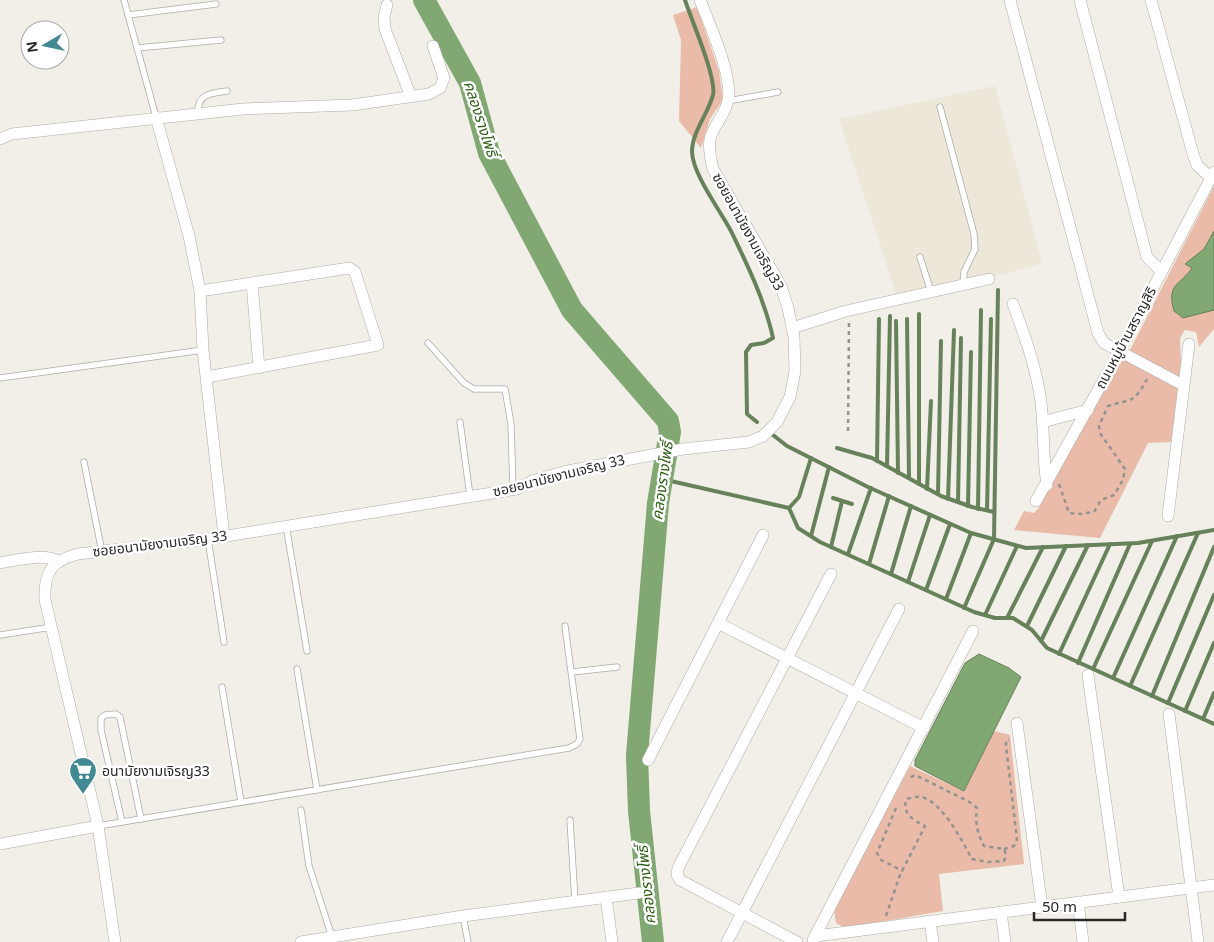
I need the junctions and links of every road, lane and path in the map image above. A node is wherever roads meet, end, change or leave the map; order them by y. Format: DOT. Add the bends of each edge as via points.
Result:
graph roads {
  1 [pos="124,0"];
  2 [pos="700,0"];
  3 [pos="1010,0"];
  4 [pos="1080,0"];
  5 [pos="1151,0"];
  6 [pos="216,4"];
  7 [pos="387,5"];
  8 [pos="128,15"];
  9 [pos="220,40"];
  10 [pos="433,46"];
  11 [pos="137,48"];
  12 [pos="227,91"];
  13 [pos="778,92"];
  14 [pos="411,97"];
  15 [pos="728,101"];
  16 [pos="940,107"];
  17 [pos="198,113"];
  18 [pos="156,117"];
  19 [pos="0,139"];
  20 [pos="1212,175"];
  21 [pos="920,257"];
  22 [pos="1161,271"];
  23 [pos="989,279"];
  24 [pos="252,282"];
  25 [pos="963,285"];
  26 [pos="200,291"];
  27 [pos="931,292"];
  28 [pos="1014,304"];
  29 [pos="850,310"];
  30 [pos="792,328"];
  31 [pos="428,343"];
  32 [pos="1189,344"];
  33 [pos="203,350"];
  34 [pos="1120,351"];
  35 [pos="259,368"];
  36 [pos="1153,368"];
  37 [pos="0,378"];
  38 [pos="207,378"];
  39 [pos="1184,385"];
  40 [pos="1088,410"];
  41 [pos="460,422"];
  42 [pos="1042,422"];
  43 [pos="848,431"];
  44 [pos="648,455"];
  45 [pos="84,462"];
  46 [pos="1049,480"];
  47 [pos="512,489"];
  48 [pos="470,496"];
  49 [pos="1036,501"];
  50 [pos="1168,516"];
  51 [pos="286,525"];
  52 [pos="763,535"];
  53 [pos="224,536"];
  54 [pos="208,539"];
  55 [pos="102,552"];
  56 [pos="59,561"];
  57 [pos="0,563"];
  58 [pos="831,574"];
  59 [pos="899,609"];
  60 [pos="718,623"];
  61 [pos="565,626"];
  62 [pos="52,627"];
  63 [pos="974,631"];
  64 [pos="0,635"];
  65 [pos="224,642"];
  66 [pos="307,651"];
  67 [pos="787,658"];
  68 [pos="617,667"];
  69 [pos="297,669"];
  70 [pos="572,672"];
  71 [pos="1088,675"];
  72 [pos="222,687"];
  73 [pos="856,693"];
  74 [pos="1169,714"];
  75 [pos="1017,723"];
  76 [pos="924,728"];
  77 [pos="1019,738"];
  78 [pos="648,760"];
  79 [pos="905,785"];
  80 [pos="317,790"];
  81 [pos="899,800"];
  82 [pos="241,802"];
  83 [pos="301,810"];
  84 [pos="142,819"];
  85 [pos="570,820"];
  86 [pos="122,822"];
  87 [pos="98,826"];
  88 [pos="0,844"];
  89 [pos="1004,850"];
  90 [pos="903,871"];
  91 [pos="1214,885"];
  92 [pos="1192,888"];
  93 [pos="639,893"];
  94 [pos="1119,897"];
  95 [pos="606,898"];
  96 [pos="575,901"];
  97 [pos="1078,902"];
  98 [pos="1042,907"];
  99 [pos="1001,912"];
  100 [pos="742,913"];
  101 [pos="463,916"];
  102 [pos="930,921"];
  103 [pos="881,927"];
  104 [pos="332,937"];
  105 [pos="365,937"];
  106 [pos="814,939"];
  107 [pos="115,942"];
  108 [pos="301,942"];
  109 [pos="468,942"];
  110 [pos="612,942"];
  111 [pos="727,942"];
  112 [pos="797,942"];
  113 [pos="933,942"];
  114 [pos="1005,942"];
  115 [pos="1083,942"];
  116 [pos="1198,942"];
  1 -- 8 [label="lane"];
  2 -- 15 [label="street" via="724,67"];
  3 -- 34 [label="street" via="1098,333 1104,343"];
  4 -- 22 [label="street" via="1147,258"];
  5 -- 20 [label="street" via="1193,154 1197,165"];
  6 -- 8 [label="lane"];
  7 -- 14 [label="street" via="385,29"];
  8 -- 11 [label="lane"];
  9 -- 11 [label="lane"];
  10 -- 14 [label="street" via="443,84 436,92"];
  11 -- 18 [label="lane"];
  12 -- 17 [label="lane" via="204,96 199,102"];
  13 -- 15 [label="lane"];
  14 -- 17 [label="street" via="352,105"];
  15 -- 30 [label="street, ซอยอนามัยงามเจริญ33" via="710,138 713,170 781,286"];
  16 -- 25 [label="lane" via="974,234 975,249 964,272"];
  17 -- 18 [label="street"];
  18 -- 19 [label="street" via="12,134"];
  18 -- 26 [label="street" via="189,236"];
  20 -- 22 [label="street, ถนนหมู่บ้านสราญสิริ"];
  21 -- 27 [label="lane"];
  22 -- 34 [label="street, ถนนหมู่บ้านสราญสิริ"];
  23 -- 25 [label="street"];
  24 -- 26 [label="street"];
  24 -- 35 [label="street"];
  24 -- 35 [label="street" via="349,268 355,272 378,345"];
  25 -- 27 [label="street"];
  26 -- 33 [label="street"];
  27 -- 29 [label="street"];
  28 -- 42 [label="street" via="1031,355"];
  29 -- 30 [label="street"];
  29 -- 43 [label="path"];
  30 -- 44 [label="street, ซอยอนามัยงามเจริญ33" via="795,371 790,397 777,422 764,436 748,442"];
  31 -- 47 [label="lane" via="464,384 480,390 505,389 511,424"];
  32 -- 39 [label="street"];
  33 -- 37 [label="lane"];
  33 -- 38 [label="street"];
  34 -- 36 [label="street"];
  34 -- 40 [label="street, ถนนหมู่บ้านสราญสิริ"];
  35 -- 38 [label="street"];
  36 -- 39 [label="street"];
  36 -- 46 [label="path" via="1138,396 1125,403 1108,406 1099,426 1100,433 1125,469 1114,495 1101,500 1090,514 1069,513 1061,487"];
  38 -- 53 [label="street"];
  39 -- 50 [label="street"];
  40 -- 42 [label="street"];
  40 -- 46 [label="street, ถนนหมู่บ้านสราญสิริ"];
  41 -- 48 [label="lane"];
  42 -- 46 [label="street" via="1042,458"];
  44 -- 47 [label="street, ซอยอนามัยงามเจริญ 33" via="563,472"];
  45 -- 55 [label="lane"];
  46 -- 49 [label="street, ถนนหมู่บ้านสราญสิริ"];
  47 -- 48 [label="street, ซอยอนามัยงามเจริญ 33"];
  48 -- 51 [label="street, ซอยอนามัยงามเจริญ 33"];
  51 -- 53 [label="street, ซอยอนามัยงามเจริญ 33"];
  51 -- 66 [label="lane"];
  52 -- 60 [label="street"];
  53 -- 54 [label="street, ซอยอนามัยงามเจริญ 33"];
  54 -- 55 [label="street, ซอยอนามัยงามเจริญ 33"];
  54 -- 65 [label="lane"];
  55 -- 56 [label="street, ซอยอนามัยงามเจริญ 33" via="78,554"];
  56 -- 57 [label="street" via="40,558"];
  56 -- 62 [label="street" via="46,576"];
  58 -- 67 [label="street"];
  59 -- 73 [label="street"];
  60 -- 67 [label="street"];
  60 -- 78 [label="street"];
  61 -- 70 [label="lane"];
  62 -- 64 [label="lane"];
  62 -- 87 [label="street"];
  63 -- 76 [label="street"];
  67 -- 73 [label="street"];
  67 -- 100 [label="street" via="678,868 680,880"];
  68 -- 70 [label="lane"];
  69 -- 80 [label="lane"];
  70 -- 80 [label="lane" via="580,739 569,748"];
  71 -- 94 [label="street"];
  72 -- 82 [label="lane"];
  73 -- 76 [label="street"];
  73 -- 100 [label="street"];
  74 -- 92 [label="street"];
  75 -- 77 [label="street"];
  76 -- 106 [label="street"];
  77 -- 89 [label="path" via="1006,740 1017,839 1014,846"];
  77 -- 98 [label="street"];
  79 -- 89 [label="path" via="915,775 968,801 977,808 978,836 984,846"];
  80 -- 82 [label="lane"];
  81 -- 90 [label="path" via="877,853 881,860"];
  82 -- 84 [label="lane"];
  83 -- 104 [label="lane" via="309,866"];
  84 -- 86 [label="lane"];
  84 -- 86 [label="lane" via="120,717 105,715 101,718 101,730"];
  85 -- 96 [label="lane"];
  86 -- 87 [label="lane"];
  87 -- 88 [label="street"];
  87 -- 107 [label="street"];
  89 -- 90 [label="path" via="1004,861 972,859 948,819 930,801 921,797 906,799 904,808 910,818 925,826"];
  90 -- 103 [label="path"];
  91 -- 92 [label="street"];
  92 -- 94 [label="street"];
  92 -- 116 [label="street"];
  93 -- 95 [label="street"];
  94 -- 97 [label="street"];
  95 -- 96 [label="street"];
  95 -- 110 [label="street"];
  96 -- 101 [label="street"];
  97 -- 98 [label="street"];
  97 -- 115 [label="street"];
  98 -- 99 [label="street"];
  99 -- 102 [label="street"];
  99 -- 114 [label="street"];
  100 -- 111 [label="street"];
  100 -- 112 [label="street"];
  101 -- 105 [label="street"];
  101 -- 109 [label="lane"];
  102 -- 103 [label="street"];
  102 -- 113 [label="street"];
  103 -- 106 [label="street"];
  104 -- 105 [label="street"];
  104 -- 108 [label="street"];
}
